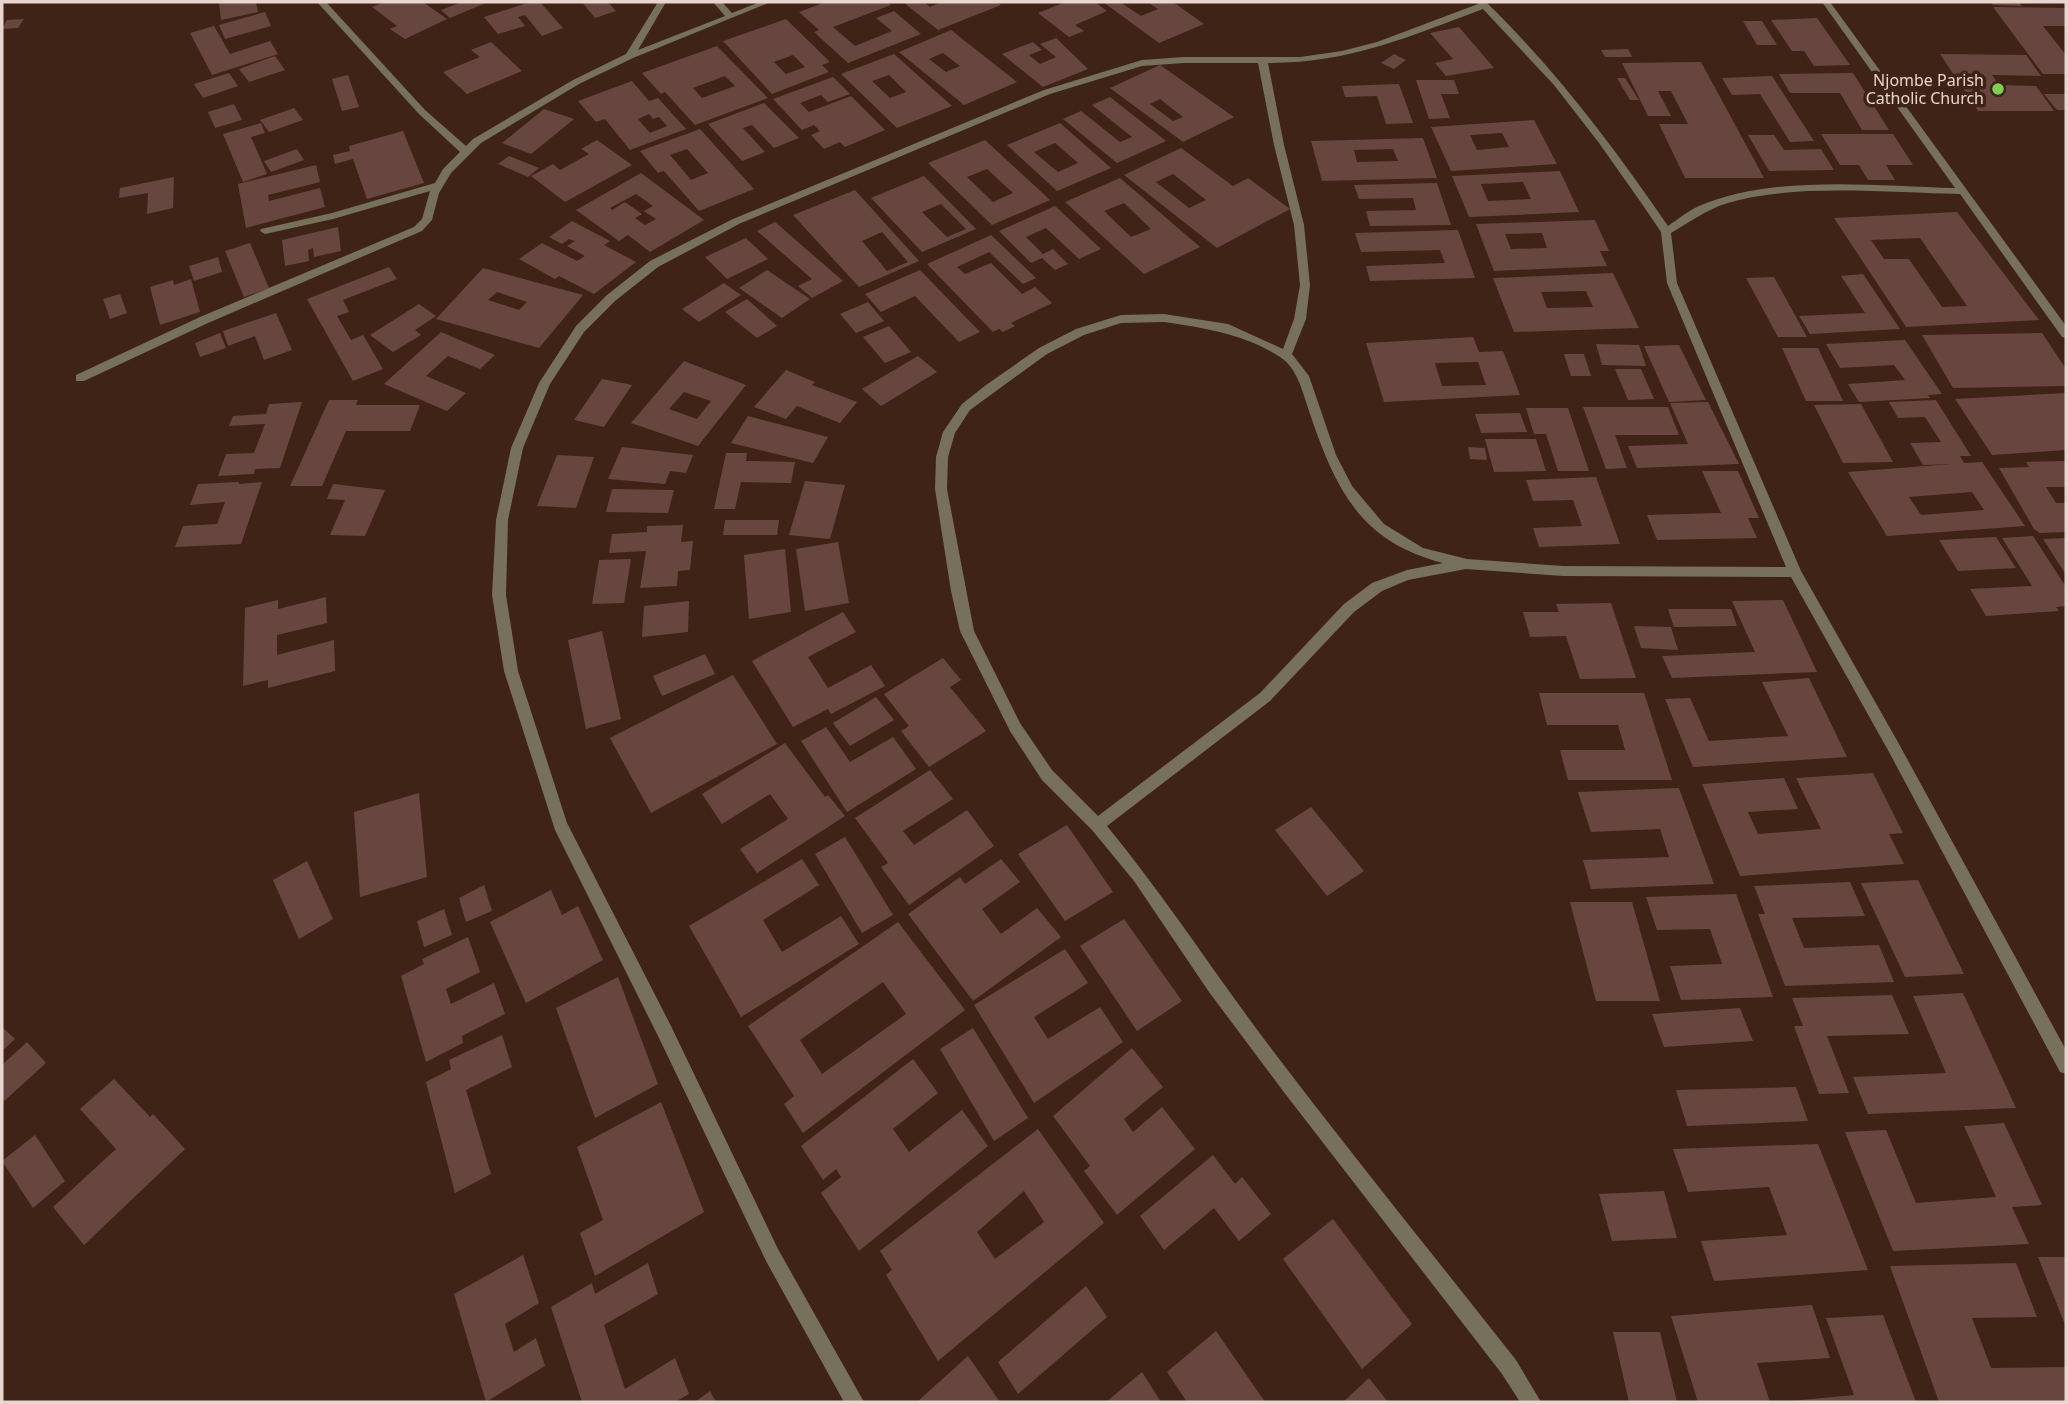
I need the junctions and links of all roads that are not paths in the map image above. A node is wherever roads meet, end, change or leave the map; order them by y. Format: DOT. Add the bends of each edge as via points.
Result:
graph roads {
  1 [pos="321,2"];
  2 [pos="662,2"];
  3 [pos="717,2"];
  4 [pos="767,2"];
  5 [pos="1826,2"];
  6 [pos="1482,3"];
  7 [pos="730,16"];
  8 [pos="630,56"];
  9 [pos="1264,62"];
  10 [pos="466,152"];
  11 [pos="439,185"];
  12 [pos="1962,191"];
  13 [pos="265,231"];
  14 [pos="1666,232"];
  15 [pos="2066,334"];
  16 [pos="1286,355"];
  17 [pos="80,377"];
  18 [pos="1467,564"];
  19 [pos="1795,572"];
  20 [pos="1097,825"];
  21 [pos="2066,1066"];
  22 [pos="854,1402"];
  23 [pos="1531,1402"];
  1 -- 10 [label="street" via="422,112"];
  2 -- 8 [label="street"];
  3 -- 7 [label="street"];
  4 -- 7 [label="street"];
  5 -- 12 [label="street"];
  6 -- 9 [label="street" via="1380,44 1343,54"];
  6 -- 14 [label="street" via="1582,115"];
  7 -- 8 [label="street"];
  8 -- 10 [label="street" via="518,114"];
  9 -- 16 [label="street" via="1299,225 1305,285 1300,319"];
  9 -- 22 [label="street" via="1142,63 1079,80 737,221 666,258 611,298 580,328 545,383 517,448 502,520 499,595 511,671 560,825 772,1255"];
  10 -- 11 [label="street"];
  11 -- 13 [label="street"];
  11 -- 17 [label="street" via="427,220 418,229"];
  12 -- 14 [label="street" via="1798,190 1740,196 1703,208"];
  12 -- 15 [label="street"];
  14 -- 19 [label="street" via="1672,283"];
  16 -- 18 [label="street" via="1303,376 1330,455 1348,489 1379,527 1420,552"];
  16 -- 20 [label="street" via="1228,328 1164,318 1121,319 1080,332 1043,351 966,407 949,432 941,489 967,631 1014,727 1047,775"];
  18 -- 19 [label="street" via="1563,571"];
  18 -- 20 [label="street" via="1407,575 1377,587 1349,608 1265,697"];
  19 -- 21 [label="street"];
  20 -- 23 [label="street"];
}
